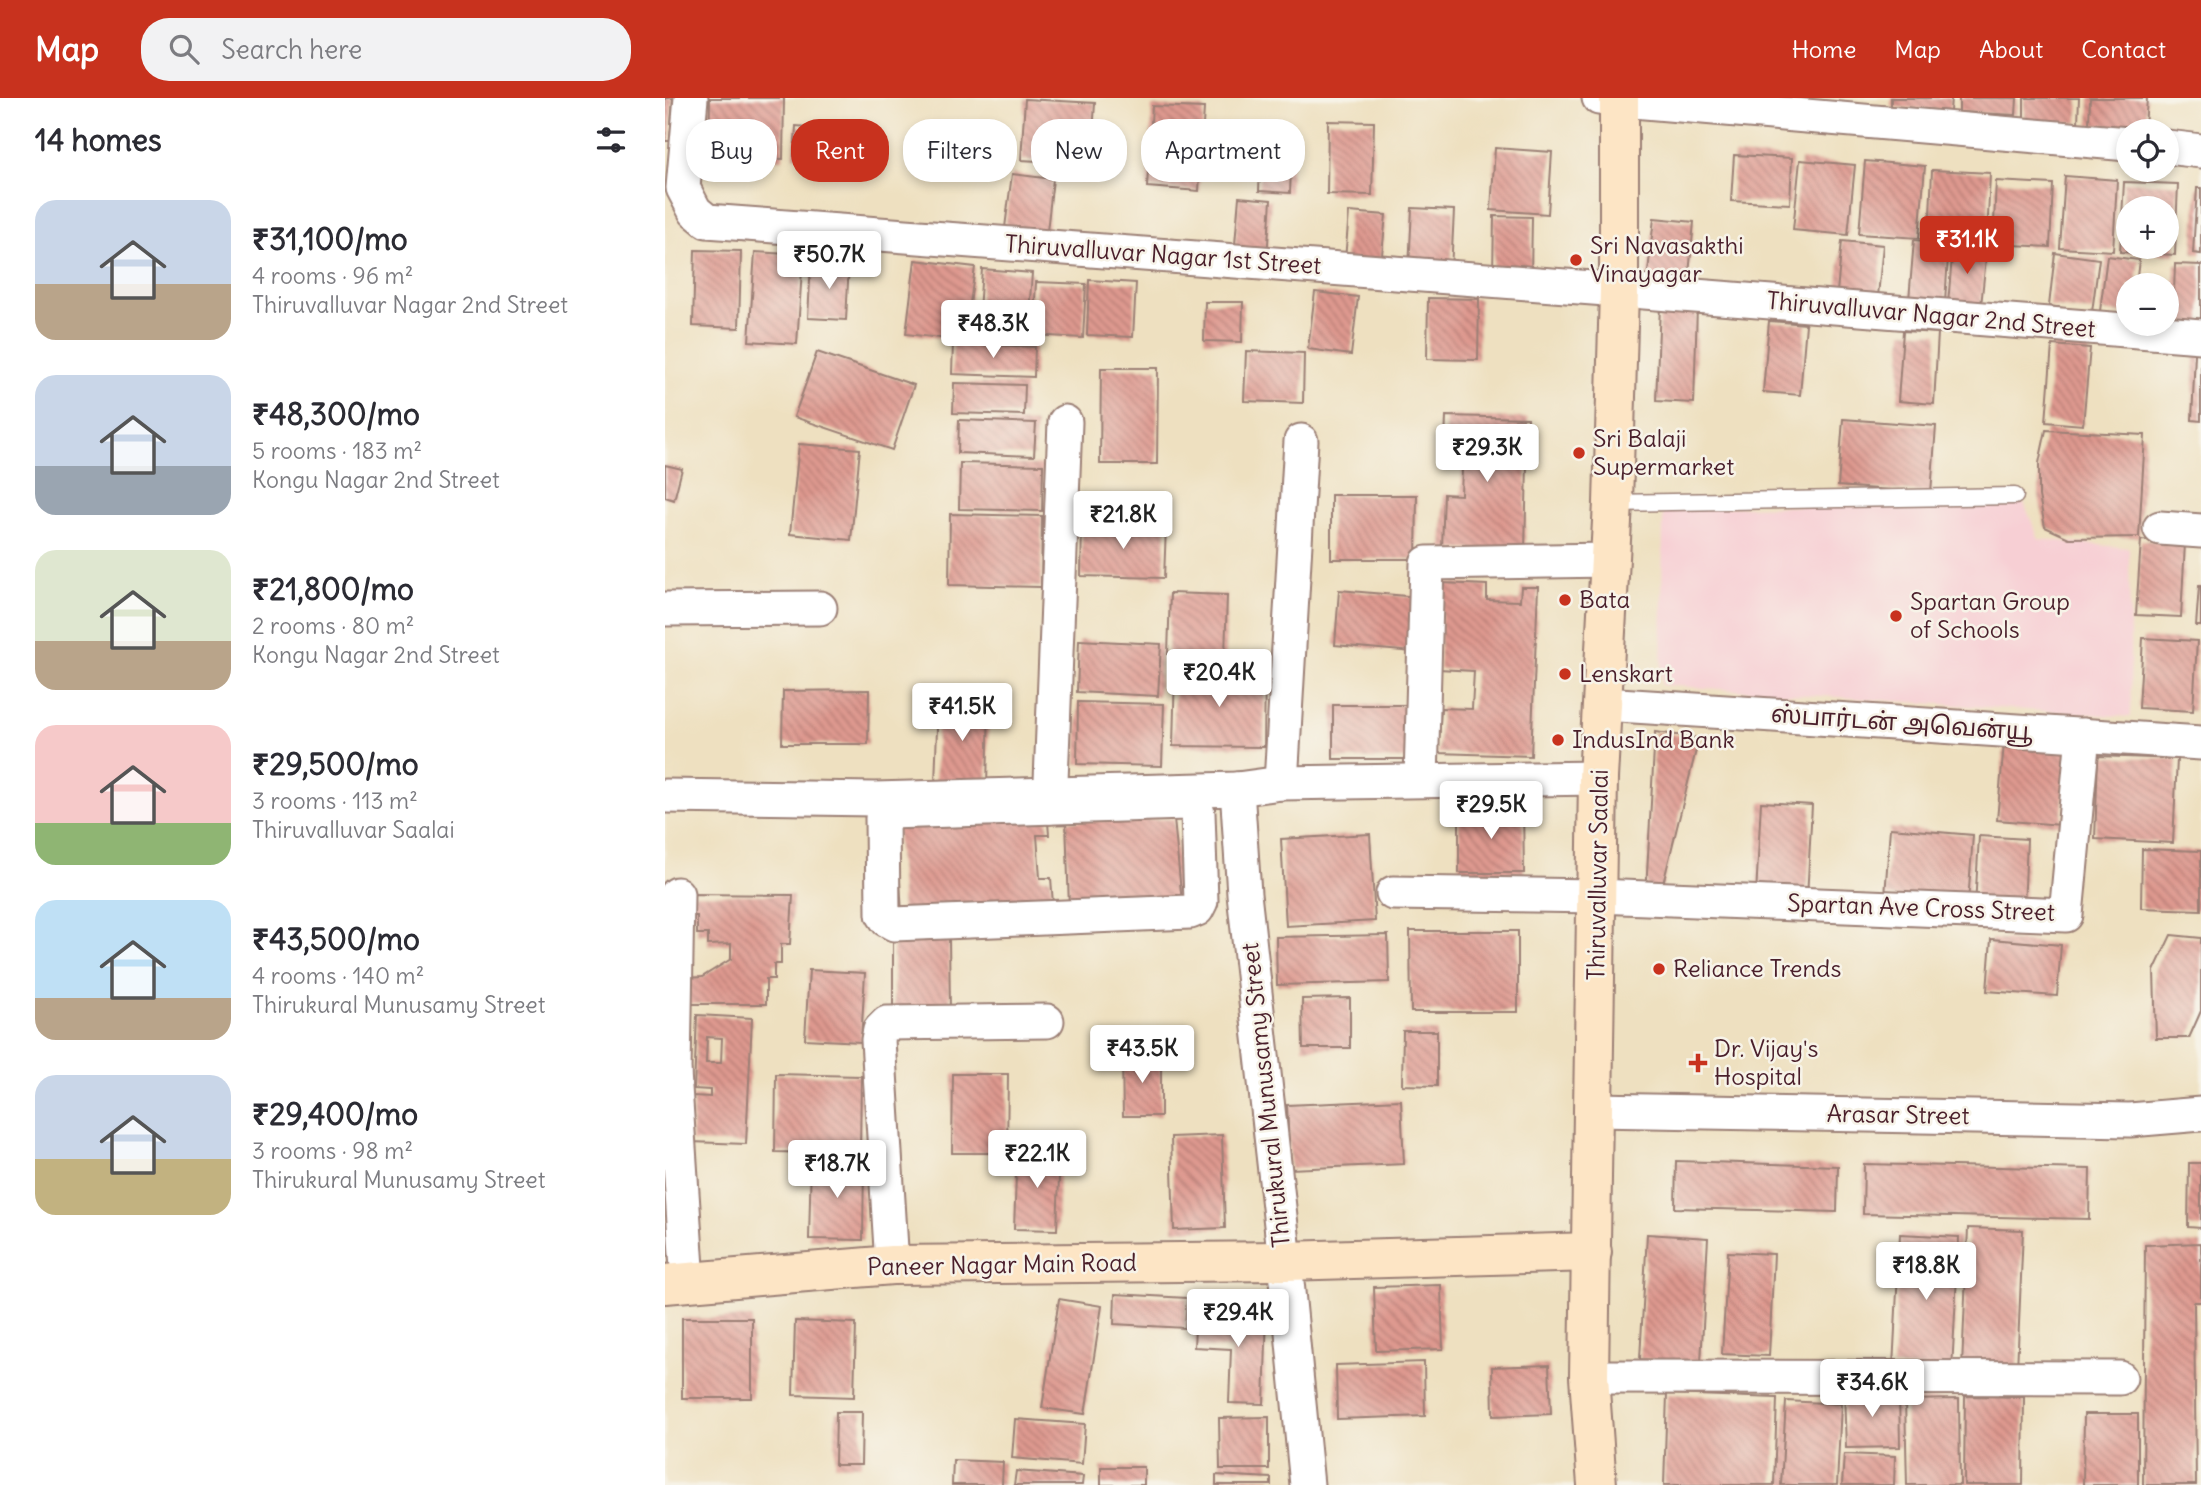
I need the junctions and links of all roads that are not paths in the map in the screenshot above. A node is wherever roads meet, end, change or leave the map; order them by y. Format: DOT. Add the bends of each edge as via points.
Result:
graph roads {
  1 [pos="691,98"];
  2 [pos="1599,98"];
  3 [pos="1619,98"];
  4 [pos="2116,143"];
  5 [pos="2179,149"];
  6 [pos="2201,150"];
  7 [pos="1619,289"];
  8 [pos="2201,337"];
  9 [pos="1065,422"];
  10 [pos="1301,441"];
  11 [pos="2015,496"];
  12 [pos="1613,503"];
  13 [pos="2160,528"];
  14 [pos="2201,531"];
  15 [pos="1609,560"];
  16 [pos="820,608"];
  17 [pos="665,609"];
  18 [pos="1603,705"];
  19 [pos="2083,735"];
  20 [pos="2201,743"];
  21 [pos="1598,778"];
  22 [pos="1421,780"];
  23 [pos="1281,783"];
  24 [pos="1237,789"];
  25 [pos="665,796"];
  26 [pos="1050,801"];
  27 [pos="1242,864"];
  28 [pos="1199,866"];
  29 [pos="1393,893"];
  30 [pos="677,894"];
  31 [pos="1597,896"];
  32 [pos="1048,1021"];
  33 [pos="670,1072"];
  34 [pos="1595,1110"];
  35 [pos="2201,1115"];
  36 [pos="1592,1252"];
  37 [pos="1285,1261"];
  38 [pos="892,1265"];
  39 [pos="677,1284"];
  40 [pos="1589,1377"];
  41 [pos="2120,1378"];
  42 [pos="1307,1485"];
  43 [pos="1597,1485"];
  1 -- 7 [label="street, Thiruvalluvar Nagar 1st Street" via="683,188 695,211 707,221"];
  2 -- 3 [label="street"];
  3 -- 4 [label="street"];
  3 -- 7 [label="street, Thiruvalluvar Saalai"];
  5 -- 6 [label="street"];
  7 -- 8 [label="street, Thiruvalluvar Nagar 2nd Street"];
  7 -- 12 [label="street, Thiruvalluvar Saalai"];
  9 -- 26 [label="street"];
  10 -- 23 [label="street"];
  11 -- 12 [label="lane"];
  12 -- 15 [label="street, Thiruvalluvar Saalai"];
  13 -- 14 [label="street"];
  15 -- 18 [label="street, Thiruvalluvar Saalai"];
  15 -- 22 [label="street" via="1427,563"];
  16 -- 17 [label="street"];
  18 -- 19 [label="street, ஸ்பார்டன் அவென்யூ"];
  18 -- 21 [label="street, Thiruvalluvar Saalai"];
  19 -- 20 [label="street, ஸ்பார்டன் அவென்யூ"];
  19 -- 31 [label="street, Spartan Ave Cross Street" via="2066,915"];
  21 -- 22 [label="street"];
  21 -- 31 [label="street, Thiruvalluvar Saalai"];
  22 -- 23 [label="street"];
  23 -- 24 [label="street"];
  24 -- 26 [label="street"];
  24 -- 27 [label="street, Thirukural Munusamy Street"];
  25 -- 26 [label="street"];
  26 -- 28 [label="street" via="1194,806"];
  26 -- 28 [label="street" via="884,814 883,914 887,920 894,924 1190,912 1201,901"];
  27 -- 28 [label="street"];
  27 -- 37 [label="street, Thirukural Munusamy Street"];
  29 -- 31 [label="street"];
  30 -- 33 [label="street"];
  31 -- 34 [label="street, Thiruvalluvar Saalai"];
  32 -- 38 [label="street" via="887,1023 880,1030"];
  33 -- 39 [label="street"];
  34 -- 35 [label="street, Arasar Street" via="2130,1120"];
  34 -- 36 [label="street, Thiruvalluvar Saalai"];
  36 -- 37 [label="street, Paneer Nagar Main Road"];
  36 -- 40 [label="street, Thiruvalluvar Saalai"];
  37 -- 38 [label="street, Paneer Nagar Main Road"];
  37 -- 42 [label="street, Thirukural Munusamy Street"];
  38 -- 39 [label="street, Paneer Nagar Main Road"];
  40 -- 41 [label="street"];
  40 -- 43 [label="street, Thiruvalluvar Saalai"];
}
